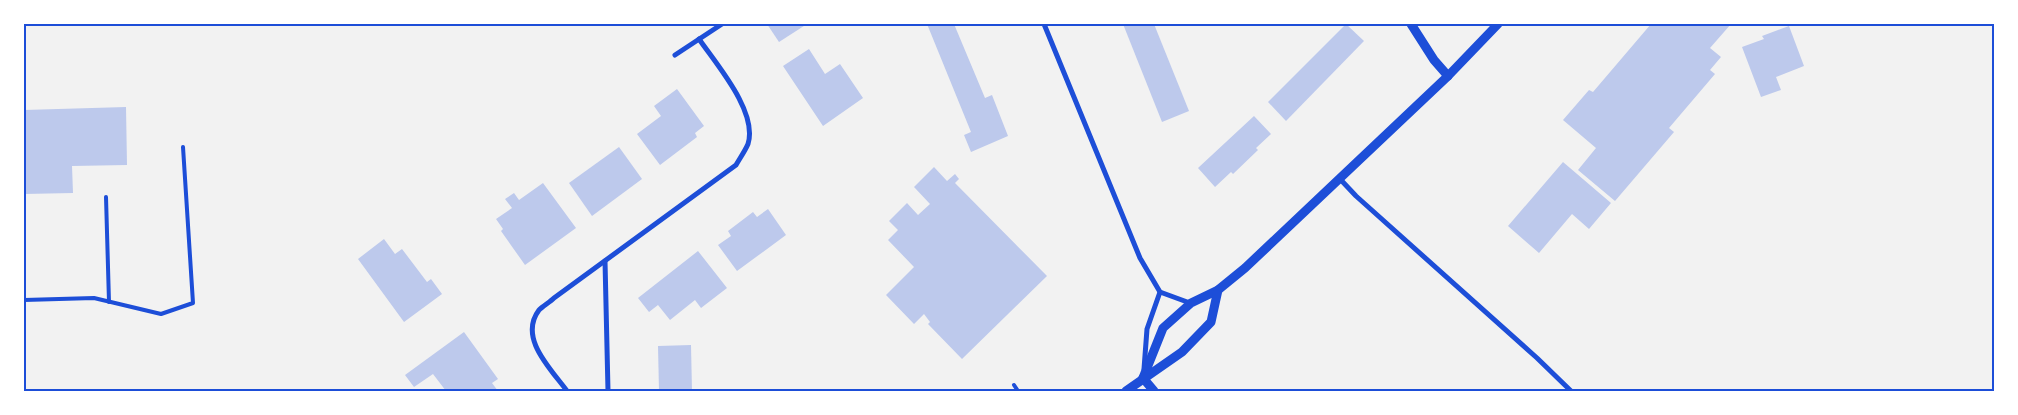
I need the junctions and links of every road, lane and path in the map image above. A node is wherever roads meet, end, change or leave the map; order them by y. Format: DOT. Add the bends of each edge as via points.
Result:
graph roads {
  1 [pos="722,24"];
  2 [pos="1044,24"];
  3 [pos="1412,24"];
  4 [pos="1498,24"];
  5 [pos="699,39"];
  6 [pos="675,55"];
  7 [pos="1448,76"];
  8 [pos="183,147"];
  9 [pos="1340,179"];
  10 [pos="106,198"];
  11 [pos="605,261"];
  12 [pos="1218,290"];
  13 [pos="1160,292"];
  14 [pos="24,300"];
  15 [pos="109,302"];
  16 [pos="1191,303"];
  17 [pos="1143,378"];
  18 [pos="1014,385"];
  19 [pos="567,391"];
  20 [pos="608,391"];
  21 [pos="1018,391"];
  22 [pos="1126,391"];
  23 [pos="1154,391"];
  24 [pos="1570,391"];
  1 -- 5 [label="street"];
  2 -- 13 [label="street" via="1140,258"];
  3 -- 7 [label="street"];
  4 -- 7 [label="street"];
  5 -- 6 [label="street"];
  5 -- 11 [label="street" via="744,106 750,127 748,145 736,165"];
  7 -- 9 [label="street"];
  8 -- 15 [label="lane" via="193,304 161,314"];
  9 -- 12 [label="street"];
  9 -- 24 [label="street"];
  10 -- 15 [label="lane"];
  11 -- 19 [label="street" via="539,310 532,326 535,346"];
  11 -- 20 [label="street"];
  12 -- 16 [label="street"];
  12 -- 17 [label="street" via="1211,322 1182,352"];
  13 -- 16 [label="street"];
  13 -- 17 [label="street" via="1147,328"];
  14 -- 15 [label="lane" via="94,298"];
  16 -- 17 [label="street" via="1163,328"];
  17 -- 22 [label="street"];
  17 -- 23 [label="street"];
  18 -- 21 [label="lane"];
}
